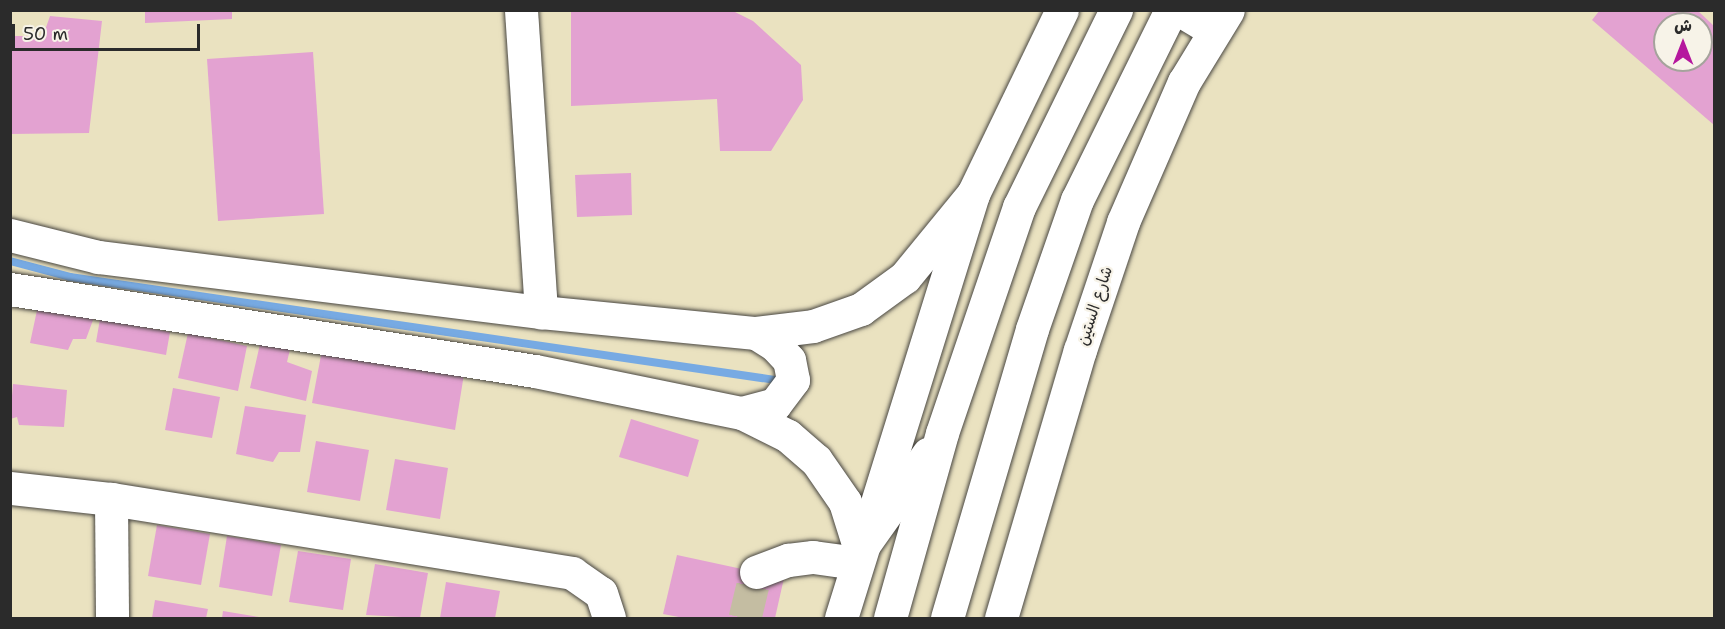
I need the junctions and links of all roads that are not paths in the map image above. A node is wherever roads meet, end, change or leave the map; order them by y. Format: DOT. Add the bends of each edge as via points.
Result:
graph roads {
  1 [pos="521,10"];
  2 [pos="1062,10"];
  3 [pos="1116,10"];
  4 [pos="1171,10"];
  5 [pos="1180,10"];
  6 [pos="1221,20"];
  7 [pos="973,194"];
  8 [pos="10,235"];
  9 [pos="10,289"];
  10 [pos="541,312"];
  11 [pos="756,333"];
  12 [pos="742,413"];
  13 [pos="942,433"];
  14 [pos="10,488"];
  15 [pos="111,499"];
  16 [pos="858,556"];
  17 [pos="756,572"];
  18 [pos="112,618"];
  19 [pos="609,618"];
  20 [pos="841,618"];
  21 [pos="890,618"];
  22 [pos="947,618"];
  23 [pos="1001,618"];
  1 -- 10 [label="main road"];
  2 -- 7 [label="main road"];
  3 -- 13 [label="main road" via="1018,207"];
  4 -- 22 [label="main road" via="1077,200 1032,329"];
  5 -- 6 [label="main road"];
  6 -- 23 [label="main road, شارع الستين" via="1184,82 1123,222 1080,350"];
  7 -- 11 [label="main road" via="905,277 861,309 813,326"];
  7 -- 16 [label="main road"];
  8 -- 10 [label="main road" via="98,257"];
  9 -- 12 [label="main road" via="535,371"];
  10 -- 11 [label="main road"];
  11 -- 12 [label="main road" via="789,360 793,380 775,404"];
  12 -- 16 [label="main road" via="788,436 816,460 845,502"];
  13 -- 16 [label="main road"];
  13 -- 21 [label="main road"];
  14 -- 15 [label="main road"];
  15 -- 18 [label="main road"];
  15 -- 19 [label="main road" via="572,573 601,593"];
  16 -- 17 [label="main road" via="788,560"];
  16 -- 20 [label="main road"];
}
